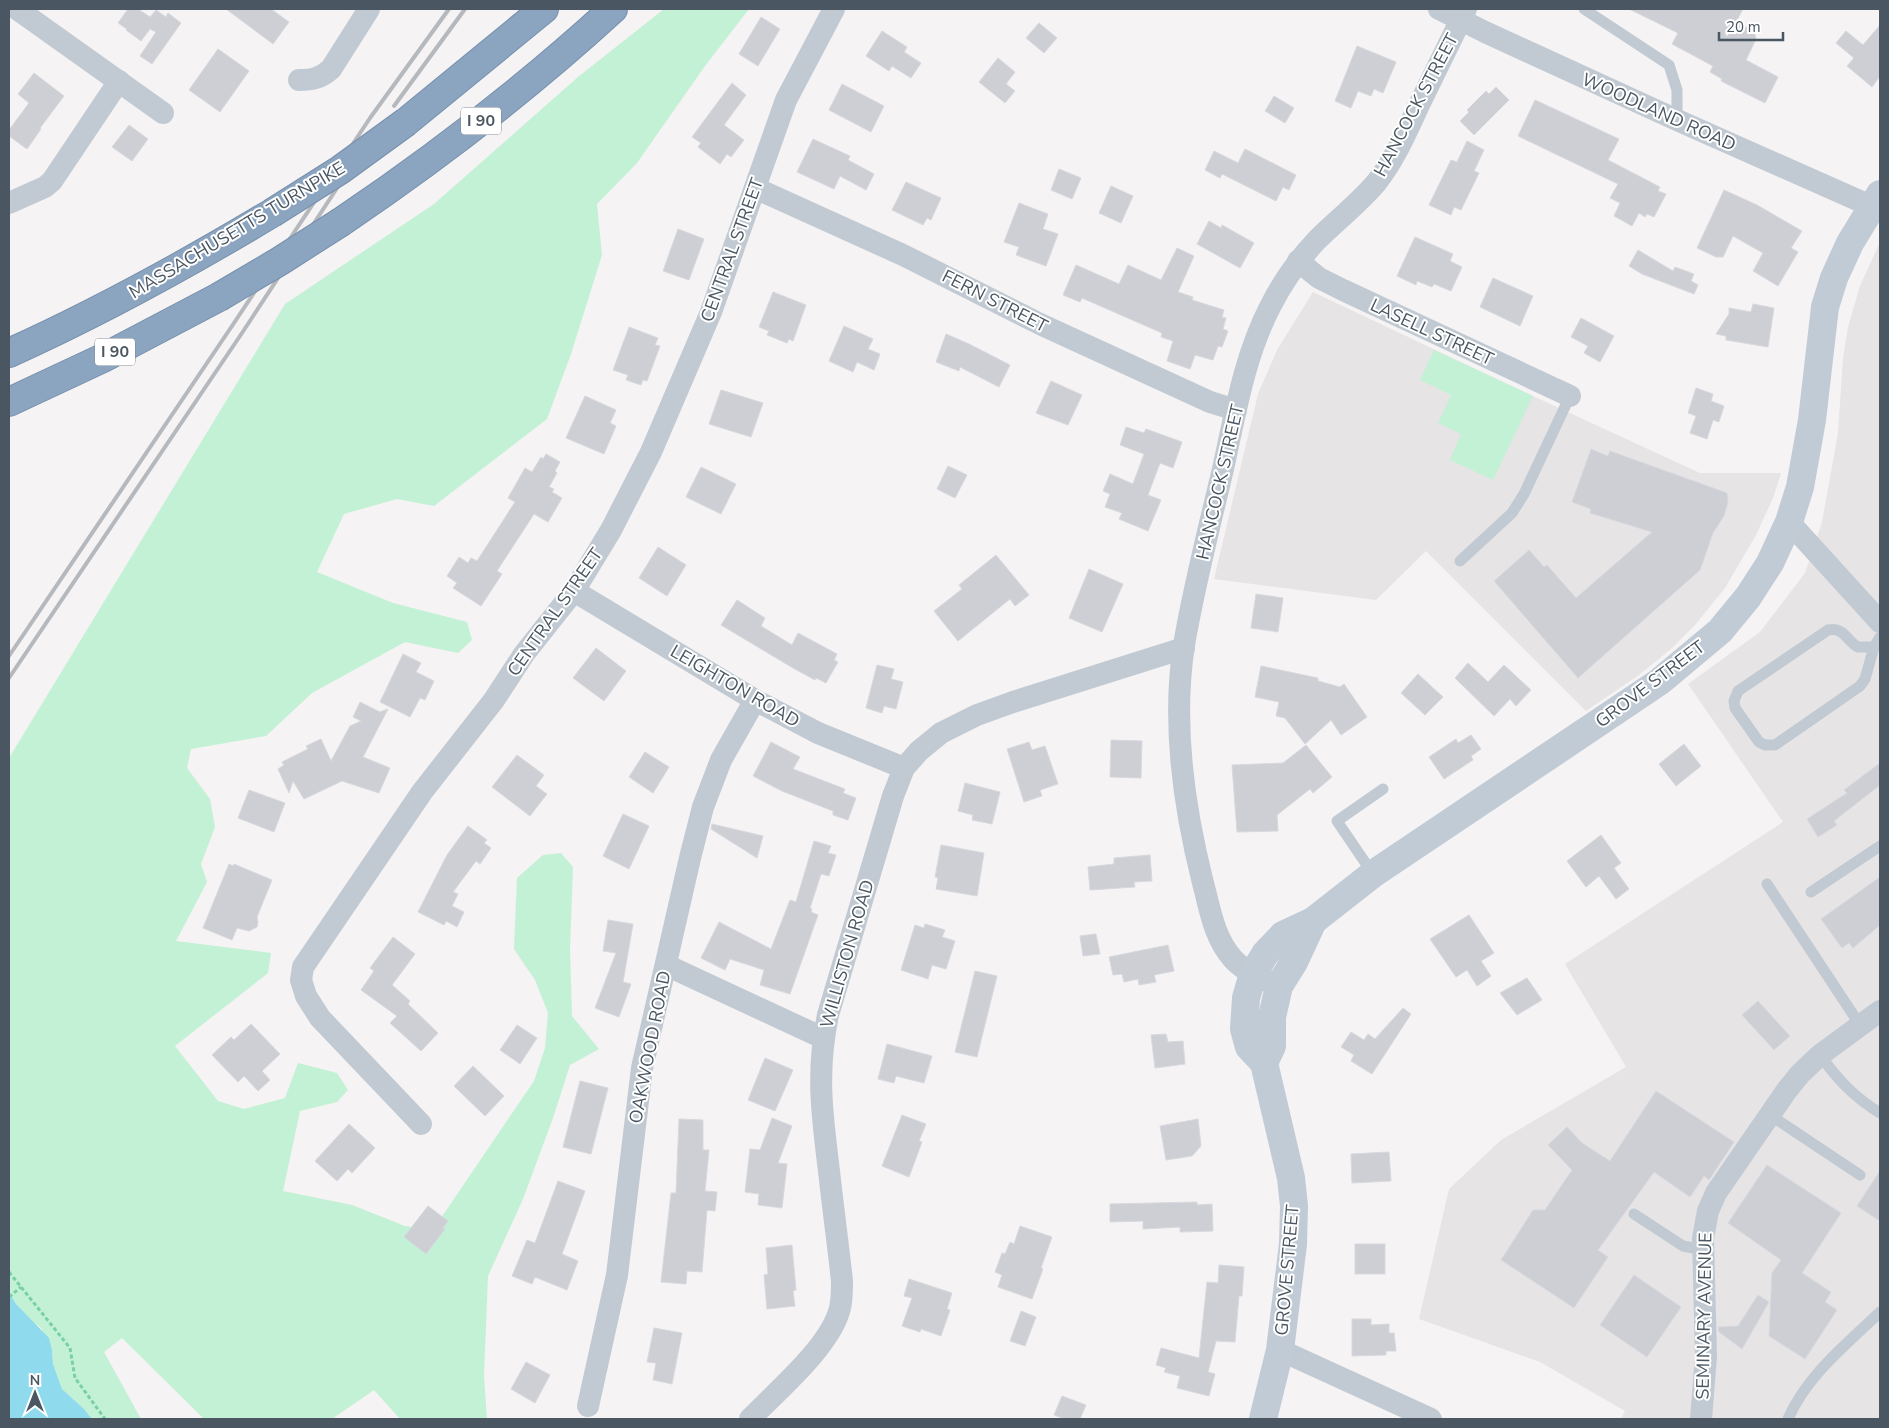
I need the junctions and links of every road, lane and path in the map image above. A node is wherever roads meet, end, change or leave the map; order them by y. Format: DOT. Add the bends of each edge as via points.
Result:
graph roads {
  1 [pos="17,9"];
  2 [pos="369,9"];
  3 [pos="544,9"];
  4 [pos="613,9"];
  5 [pos="834,9"];
  6 [pos="1439,9"];
  7 [pos="1584,9"];
  8 [pos="1463,14"];
  9 [pos="299,80"];
  10 [pos="119,82"];
  11 [pos="163,113"];
  12 [pos="1677,120"];
  13 [pos="755,188"];
  14 [pos="9,203"];
  15 [pos="1877,204"];
  16 [pos="1298,262"];
  17 [pos="9,353"];
  18 [pos="1570,396"];
  19 [pos="9,402"];
  20 [pos="1236,410"];
  21 [pos="1789,522"];
  22 [pos="1460,561"];
  23 [pos="574,591"];
  24 [pos="1880,622"];
  25 [pos="1880,637"];
  26 [pos="1874,647"];
  27 [pos="1184,648"];
  28 [pos="755,700"];
  29 [pos="904,768"];
  30 [pos="1383,789"];
  31 [pos="1880,846"];
  32 [pos="1373,874"];
  33 [pos="1767,884"];
  34 [pos="1811,892"];
  35 [pos="1313,921"];
  36 [pos="666,965"];
  37 [pos="1253,974"];
  38 [pos="1280,986"];
  39 [pos="1880,1012"];
  40 [pos="1860,1025"];
  41 [pos="824,1038"];
  42 [pos="1820,1055"];
  43 [pos="1264,1063"];
  44 [pos="1880,1114"];
  45 [pos="1770,1115"];
  46 [pos="421,1124"];
  47 [pos="1860,1175"];
  48 [pos="1634,1214"];
  49 [pos="1703,1250"];
  50 [pos="9,1272"];
  51 [pos="21,1287"];
  52 [pos="9,1297"];
  53 [pos="1880,1312"];
  54 [pos="1280,1350"];
  55 [pos="588,1406"];
  56 [pos="105,1419"];
  57 [pos="750,1419"];
  58 [pos="1263,1419"];
  59 [pos="1431,1419"];
  60 [pos="1701,1419"];
  61 [pos="1788,1419"];
  1 -- 10 [label="street"];
  2 -- 9 [label="street" via="331,69 325,75"];
  3 -- 17 [label="highway, MASSACHUSETTS TURNPIKE / I 90, bridge" via="461,79 340,170 206,252"];
  4 -- 19 [label="highway, I 90, bridge" via="486,118 341,222 219,296 111,354"];
  5 -- 13 [label="street, CENTRAL STREET" via="786,100"];
  6 -- 8 [label="street, WOODLAND ROAD"];
  7 -- 12 [label="lane" via="1669,65 1677,90"];
  8 -- 12 [label="street, WOODLAND ROAD" via="1485,32"];
  8 -- 16 [label="street, HANCOCK STREET" via="1387,168"];
  10 -- 11 [label="street"];
  10 -- 14 [label="street" via="52,181"];
  12 -- 15 [label="street, WOODLAND ROAD"];
  13 -- 20 [label="street, FERN STREET" via="903,255 1040,324 1210,402"];
  13 -- 23 [label="street, CENTRAL STREET" via="711,312 651,452 611,530"];
  15 -- 21 [label="main road, GROVE STREET" via="1850,243 1827,300 1806,459"];
  16 -- 18 [label="street, LASELL STREET" via="1343,290"];
  16 -- 20 [label="street, HANCOCK STREET" via="1262,324"];
  18 -- 22 [label="lane" via="1512,513"];
  20 -- 27 [label="street, HANCOCK STREET"];
  21 -- 24 [label="street"];
  21 -- 32 [label="main road, GROVE STREET" via="1770,563 1748,597 1692,656 1659,682"];
  23 -- 28 [label="street, LEIGHTON ROAD"];
  23 -- 46 [label="street, CENTRAL STREET" via="422,792 303,967 301,980 306,996 320,1018"];
  25 -- 26 [label="lane"];
  26 -- 26 [label="lane" via="1860,686 1775,745 1759,742 1735,708 1738,691 1828,630 1842,631 1858,647"];
  27 -- 29 [label="street, WILLISTON ROAD" via="976,715 941,733"];
  27 -- 37 [label="street, HANCOCK STREET" via="1181,749 1195,848 1220,941 1233,960"];
  28 -- 29 [label="street, LEIGHTON ROAD" via="818,733"];
  28 -- 36 [label="street, OAKWOOD ROAD" via="721,760 703,807"];
  29 -- 41 [label="street, WILLISTON ROAD" via="890,805"];
  30 -- 32 [label="lane" via="1337,821"];
  31 -- 34 [label="lane"];
  32 -- 35 [label="main road, GROVE STREET"];
  33 -- 40 [label="lane"];
  35 -- 37 [label="main road, GROVE STREET" via="1283,935 1265,954"];
  35 -- 38 [label="main road, GROVE STREET"];
  36 -- 41 [label="street"];
  36 -- 55 [label="street, OAKWOOD ROAD" via="642,1068 617,1275"];
  37 -- 38 [label="street, HANCOCK STREET"];
  37 -- 43 [label="main road, GROVE STREET" via="1246,998 1244,1029 1249,1047"];
  38 -- 43 [label="main road, GROVE STREET" via="1272,1018 1272,1046"];
  39 -- 40 [label="street, SEMINARY AVENUE"];
  40 -- 42 [label="street, SEMINARY AVENUE"];
  41 -- 57 [label="street, WILLISTON ROAD" via="820,1070 821,1104 842,1281 840,1309 830,1333 812,1355"];
  42 -- 44 [label="lane" via="1843,1085"];
  42 -- 45 [label="street, SEMINARY AVENUE" via="1800,1074"];
  43 -- 54 [label="main road, GROVE STREET" via="1291,1178 1294,1206 1293,1244"];
  45 -- 47 [label="lane"];
  45 -- 49 [label="street, SEMINARY AVENUE" via="1716,1193 1705,1222"];
  48 -- 49 [label="lane" via="1682,1246"];
  49 -- 60 [label="street, SEMINARY AVENUE" via="1706,1356"];
  50 -- 51 [label="path"];
  51 -- 52 [label="path"];
  51 -- 56 [label="path" via="70,1348 75,1378"];
  53 -- 61 [label="lane" via="1813,1378"];
  54 -- 58 [label="main road, GROVE STREET"];
  54 -- 59 [label="street"];
}
